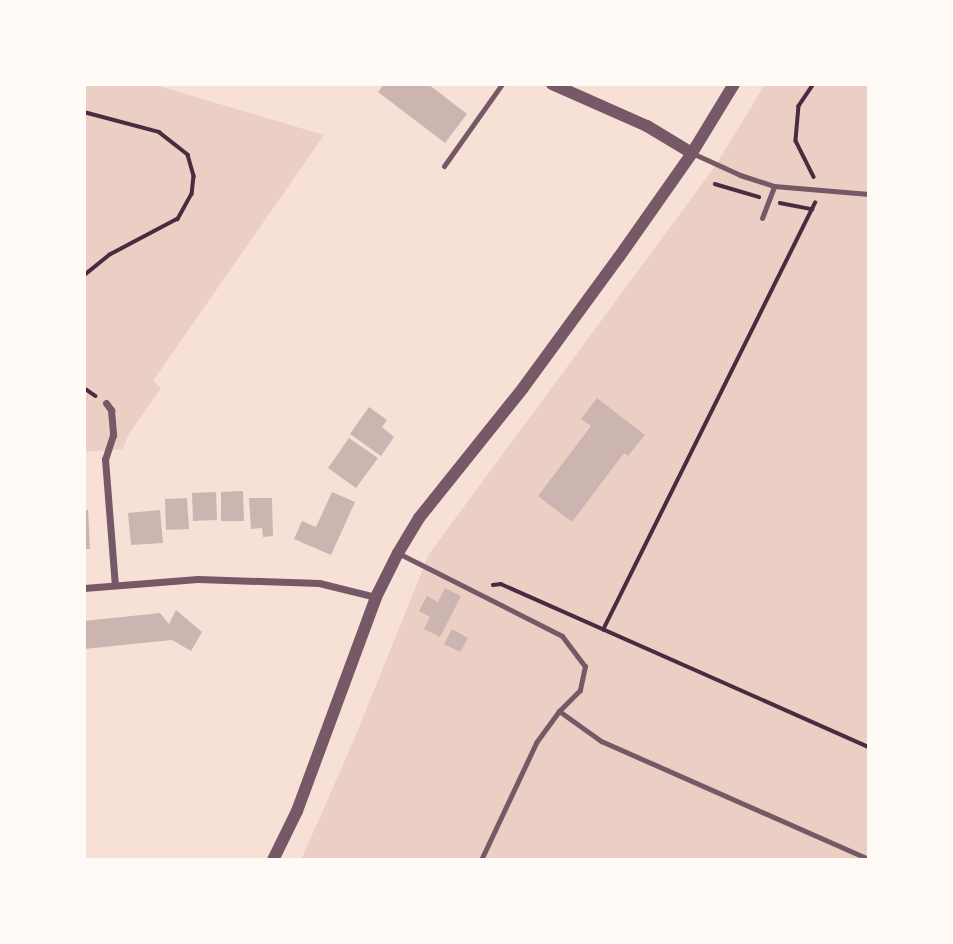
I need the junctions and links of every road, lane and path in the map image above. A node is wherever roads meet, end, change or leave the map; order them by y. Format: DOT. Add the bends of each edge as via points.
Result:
graph roads {
  1 [pos="502,84"];
  2 [pos="552,84"];
  3 [pos="734,84"];
  4 [pos="814,84"];
  5 [pos="84,112"];
  6 [pos="692,153"];
  7 [pos="444,166"];
  8 [pos="774,186"];
  9 [pos="821,190"];
  10 [pos="869,194"];
  11 [pos="762,218"];
  12 [pos="84,276"];
  13 [pos="106,403"];
  14 [pos="398,553"];
  15 [pos="115,585"];
  16 [pos="84,588"];
  17 [pos="376,597"];
  18 [pos="483,597"];
  19 [pos="603,630"];
  20 [pos="559,711"];
  21 [pos="869,747"];
  22 [pos="869,859"];
  23 [pos="273,860"];
  24 [pos="481,860"];
  1 -- 7 [label="lane"];
  2 -- 6 [label="street" via="647,126"];
  3 -- 6 [label="street"];
  4 -- 9 [label="path" via="799,106 796,141"];
  5 -- 12 [label="path" via="159,132 188,155 194,176 192,194 178,219 110,255"];
  6 -- 8 [label="lane"];
  6 -- 14 [label="street" via="523,388 419,518"];
  8 -- 9 [label="lane"];
  8 -- 11 [label="lane"];
  9 -- 10 [label="lane"];
  9 -- 19 [label="path"];
  13 -- 15 [label="street" via="113,435 105,460"];
  14 -- 17 [label="street"];
  14 -- 18 [label="lane"];
  15 -- 16 [label="street"];
  15 -- 17 [label="street" via="198,579 319,583"];
  17 -- 23 [label="street" via="302,799"];
  18 -- 19 [label="path" via="489,586 501,584"];
  18 -- 20 [label="lane" via="562,636 585,666 580,690"];
  19 -- 21 [label="path"];
  20 -- 22 [label="lane" via="601,741"];
  20 -- 24 [label="lane" via="531,754"];
}
